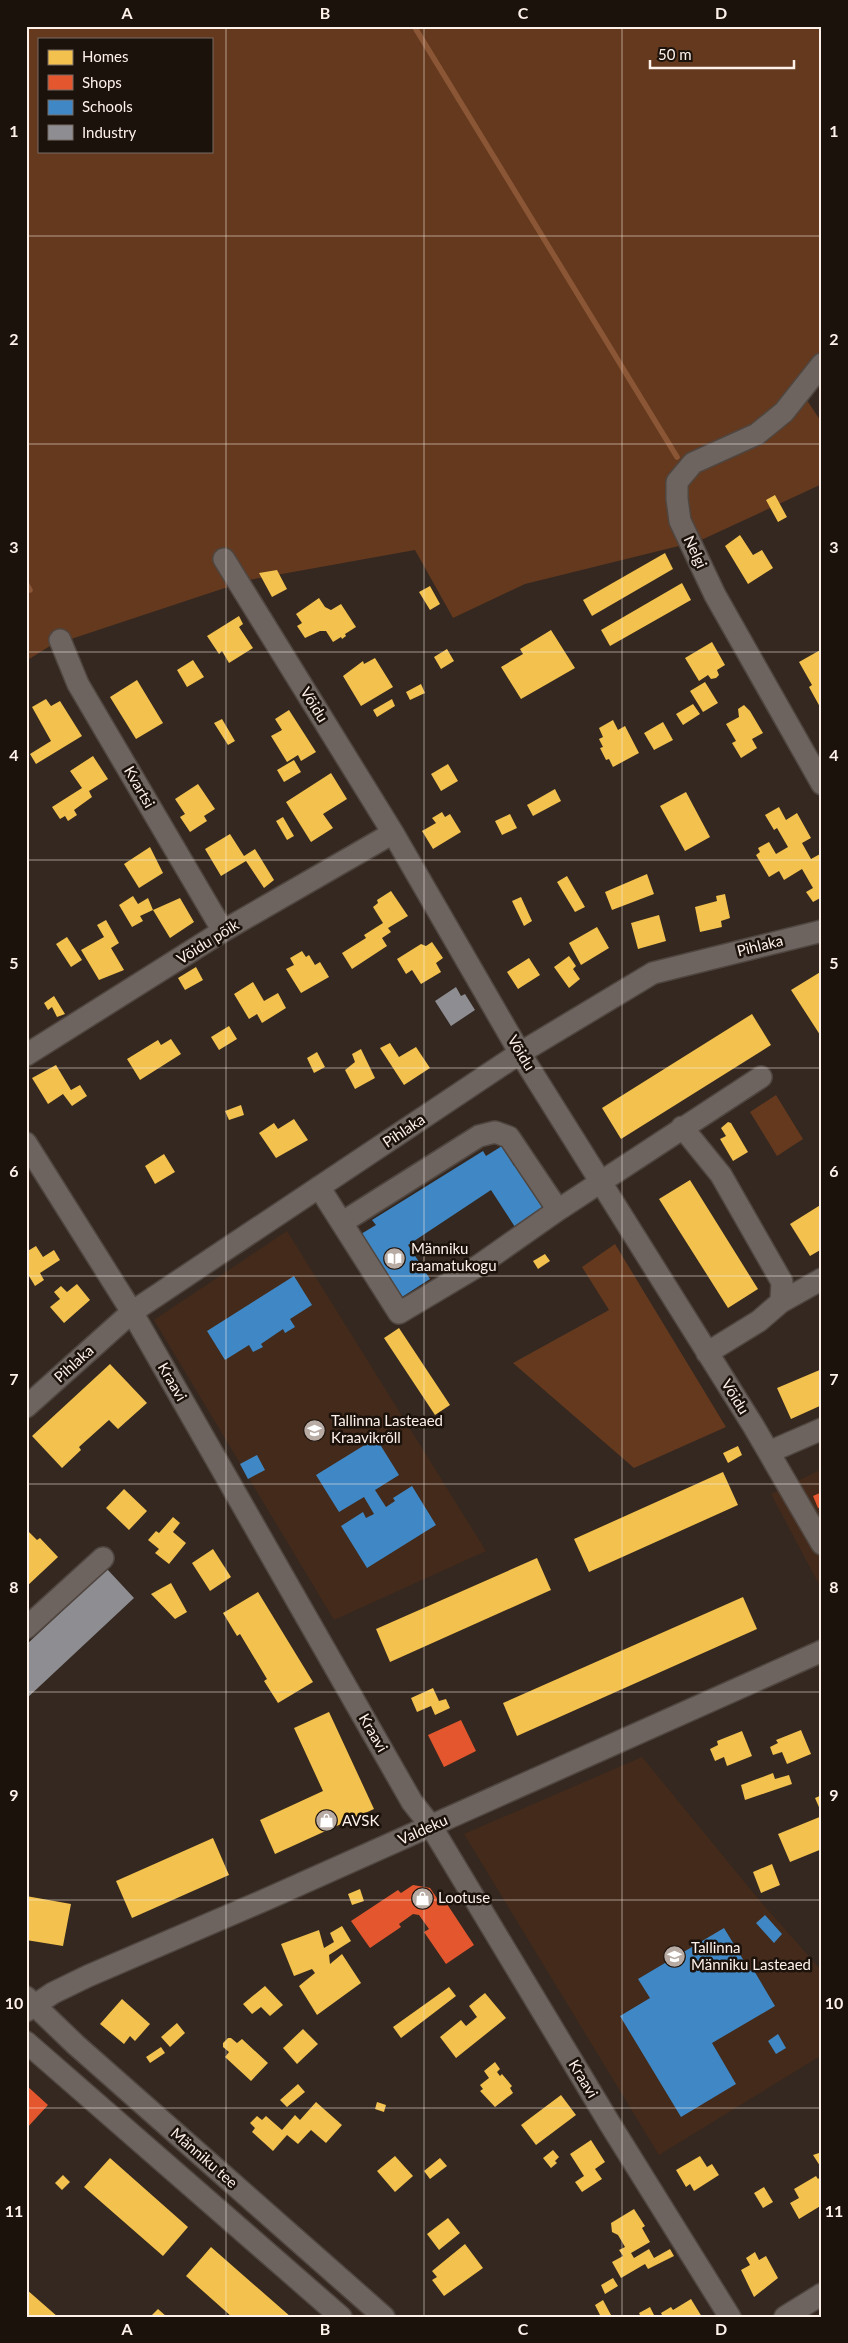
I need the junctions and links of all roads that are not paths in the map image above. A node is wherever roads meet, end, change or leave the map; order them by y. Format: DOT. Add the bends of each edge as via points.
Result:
graph roads {
  1 [pos="822,364"];
  2 [pos="224,559"];
  3 [pos="60,640"];
  4 [pos="822,784"];
  5 [pos="393,833"];
  6 [pos="223,931"];
  7 [pos="822,931"];
  8 [pos="520,1053"];
  9 [pos="26,1056"];
  10 [pos="761,1076"];
  11 [pos="682,1127"];
  12 [pos="26,1143"];
  13 [pos="600,1181"];
  14 [pos="319,1187"];
  15 [pos="558,1210"];
  16 [pos="343,1222"];
  17 [pos="822,1279"];
  18 [pos="781,1302"];
  19 [pos="132,1312"];
  20 [pos="707,1353"];
  21 [pos="26,1407"];
  22 [pos="822,1429"];
  23 [pos="769,1452"];
  24 [pos="822,1544"];
  25 [pos="102,1558"];
  26 [pos="26,1628"];
  27 [pos="822,1651"];
  28 [pos="431,1826"];
  29 [pos="29,2004"];
  30 [pos="26,2042"];
  31 [pos="822,2294"];
  32 [pos="341,2317"];
  33 [pos="384,2317"];
  34 [pos="730,2317"];
  35 [pos="785,2317"];
  1 -- 4 [label="street, Nelgi" via="784,412 757,434 693,463 677,482 676,499 680,521 714,595"];
  2 -- 5 [label="street, Võidu"];
  3 -- 6 [label="street, Kvartsi" via="78,684"];
  5 -- 6 [label="street, Võidu põik"];
  5 -- 8 [label="street, Võidu"];
  6 -- 9 [label="street, Võidu põik"];
  7 -- 8 [label="street, Pihlaka" via="653,973"];
  8 -- 13 [label="street, Võidu"];
  8 -- 14 [label="street, Pihlaka"];
  10 -- 11 [label="street"];
  11 -- 13 [label="street"];
  11 -- 18 [label="street" via="721,1175 782,1282"];
  12 -- 19 [label="street, Kraavi"];
  13 -- 15 [label="street"];
  13 -- 20 [label="street, Võidu"];
  14 -- 16 [label="street"];
  14 -- 19 [label="street, Pihlaka"];
  15 -- 16 [label="street" via="509,1137 496,1132 480,1136"];
  15 -- 16 [label="street" via="478,1266 399,1313"];
  17 -- 18 [label="street"];
  18 -- 20 [label="street" via="759,1321"];
  19 -- 21 [label="street, Pihlaka"];
  19 -- 28 [label="street, Kraavi" via="412,1802"];
  20 -- 23 [label="street, Võidu"];
  22 -- 23 [label="street"];
  23 -- 24 [label="street, Võidu"];
  25 -- 26 [label="street"];
  27 -- 28 [label="street, Valdeku"];
  28 -- 29 [label="street, Valdeku"];
  28 -- 34 [label="street, Kraavi"];
  29 -- 33 [label="street, Männiku tee"];
  30 -- 32 [label="street, Männiku tee"];
  31 -- 35 [label="street"];
}
